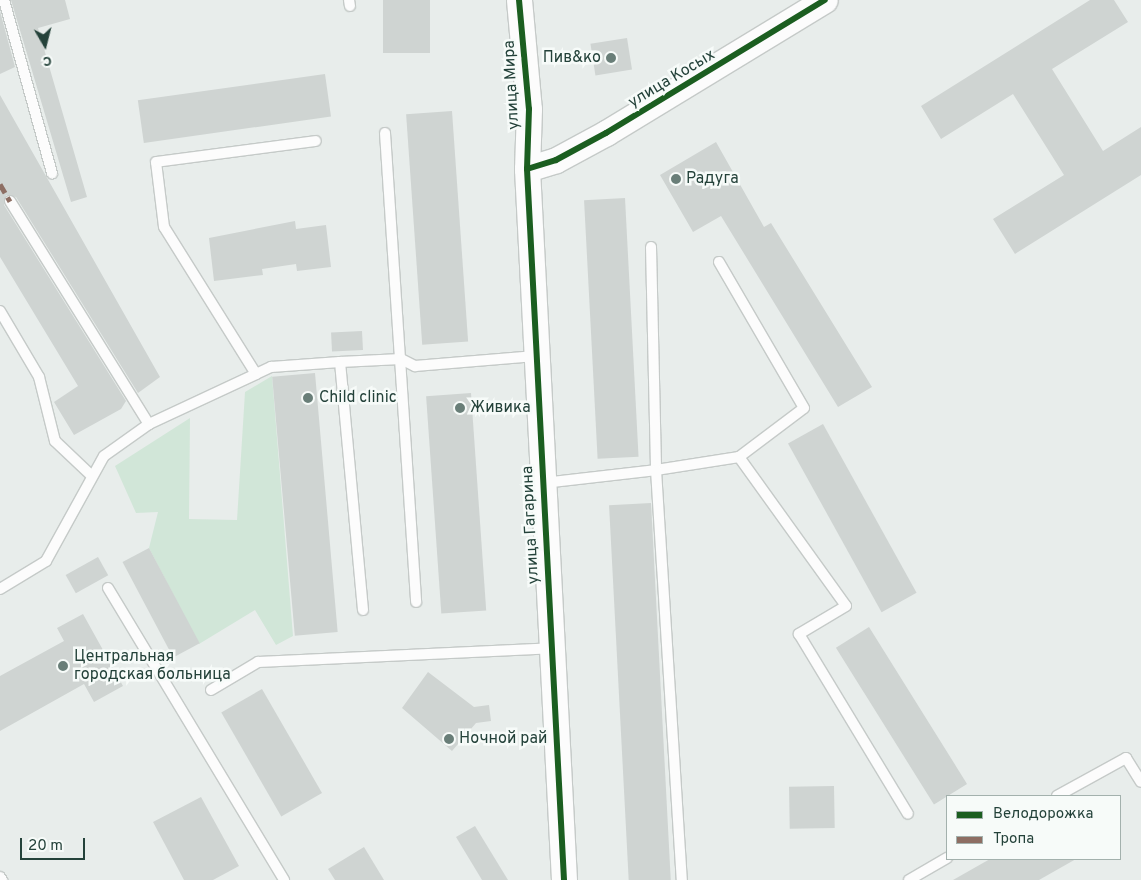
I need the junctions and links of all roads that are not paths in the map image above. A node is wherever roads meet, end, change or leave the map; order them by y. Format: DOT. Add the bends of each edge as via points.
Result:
graph roads {
  1 [pos="4,0"];
  2 [pos="519,0"];
  3 [pos="825,0"];
  4 [pos="384,133"];
  5 [pos="316,141"];
  6 [pos="527,169"];
  7 [pos="52,173"];
  8 [pos="10,201"];
  9 [pos="650,248"];
  10 [pos="719,262"];
  11 [pos="0,311"];
  12 [pos="536,356"];
  13 [pos="401,359"];
  14 [pos="340,362"];
  15 [pos="256,374"];
  16 [pos="149,424"];
  17 [pos="739,457"];
  18 [pos="656,470"];
  19 [pos="92,476"];
  20 [pos="543,483"];
  21 [pos="108,588"];
  22 [pos="0,589"];
  23 [pos="416,602"];
  24 [pos="363,610"];
  25 [pos="552,648"];
  26 [pos="211,690"];
  27 [pos="1141,782"];
  28 [pos="1059,795"];
  29 [pos="908,814"];
  30 [pos="946,859"];
  31 [pos="284,880"];
  32 [pos="564,880"];
  33 [pos="682,880"];
  34 [pos="909,880"];
  1 -- 7 [label="lane"];
  2 -- 6 [label="street, улица Мира" via="529,109"];
  3 -- 6 [label="street, улица Косых" via="606,134 556,160"];
  4 -- 13 [label="lane"];
  5 -- 15 [label="lane" via="156,162 164,227"];
  6 -- 12 [label="street, улица Гагарина"];
  8 -- 16 [label="lane"];
  9 -- 18 [label="lane"];
  10 -- 17 [label="lane" via="804,408"];
  11 -- 19 [label="lane" via="39,377 55,440"];
  12 -- 13 [label="lane" via="415,366"];
  12 -- 20 [label="street, улица Гагарина"];
  13 -- 14 [label="lane"];
  13 -- 23 [label="lane"];
  14 -- 15 [label="lane" via="271,367"];
  14 -- 24 [label="lane"];
  15 -- 16 [label="lane"];
  16 -- 19 [label="lane" via="104,456"];
  17 -- 18 [label="lane"];
  17 -- 29 [label="lane" via="846,606 799,634"];
  18 -- 20 [label="lane"];
  18 -- 33 [label="lane"];
  19 -- 22 [label="lane" via="46,560"];
  20 -- 25 [label="street, улица Гагарина"];
  21 -- 31 [label="lane"];
  25 -- 26 [label="lane" via="258,662"];
  25 -- 32 [label="street, улица Гагарина"];
  27 -- 28 [label="lane" via="1126,758"];
  30 -- 34 [label="lane"];
}
